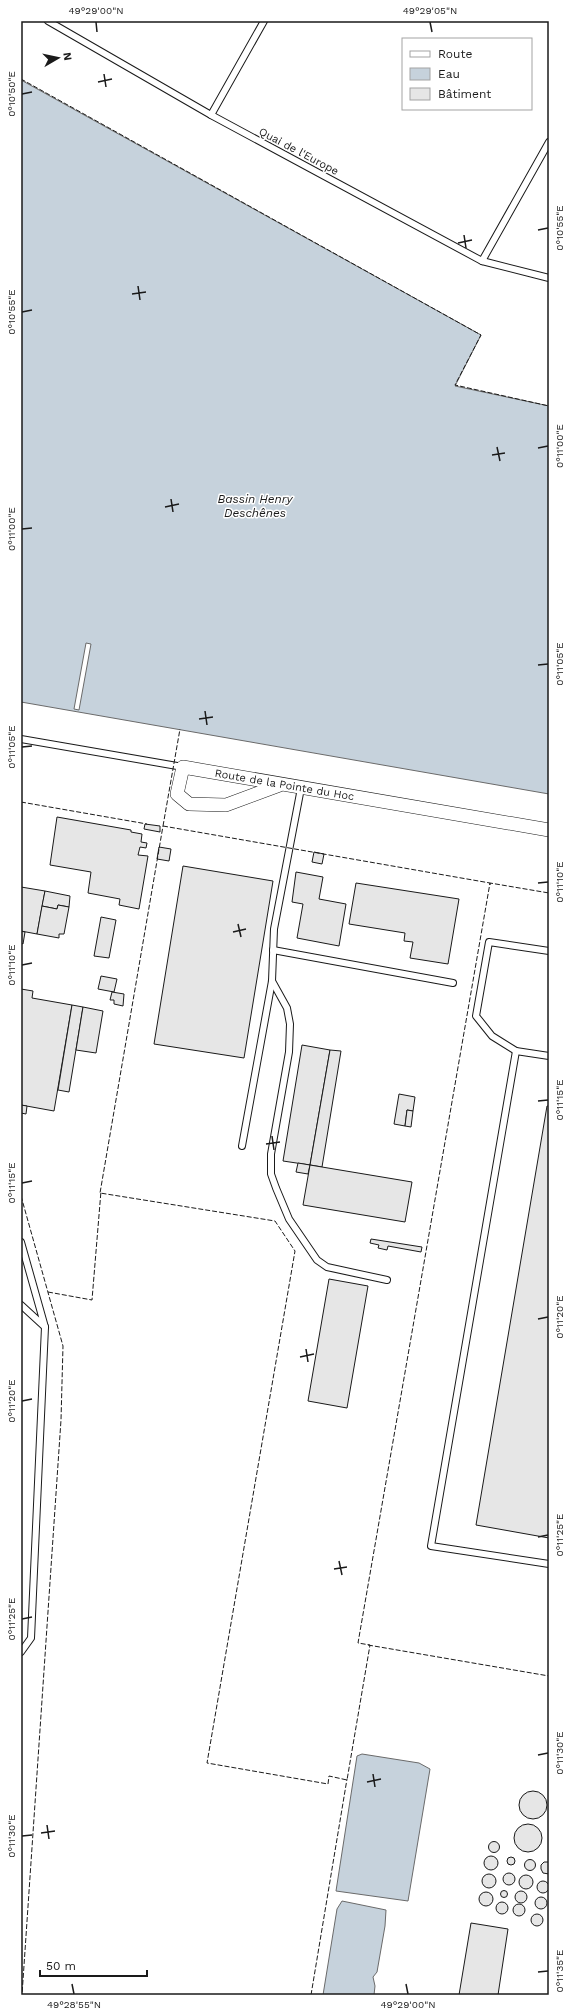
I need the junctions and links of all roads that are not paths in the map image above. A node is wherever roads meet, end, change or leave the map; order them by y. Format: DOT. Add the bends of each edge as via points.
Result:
graph roads {
  1 [pos="48,21"];
  2 [pos="264,21"];
  3 [pos="211,115"];
  4 [pos="549,142"];
  5 [pos="482,261"];
  6 [pos="549,278"];
  7 [pos="21,739"];
  8 [pos="183,767"];
  9 [pos="280,785"];
  10 [pos="301,788"];
  11 [pos="549,830"];
  12 [pos="273,950"];
  13 [pos="549,951"];
  14 [pos="272,981"];
  15 [pos="453,982"];
  16 [pos="516,1051"];
  17 [pos="549,1056"];
  18 [pos="242,1146"];
  19 [pos="21,1242"];
  20 [pos="386,1280"];
  21 [pos="21,1305"];
  22 [pos="45,1327"];
  23 [pos="549,1564"];
  24 [pos="21,1652"];
  1 -- 3 [label="lane, Quai de l'Europe"];
  2 -- 3 [label="lane"];
  3 -- 5 [label="lane, Quai de l'Europe"];
  4 -- 5 [label="lane"];
  5 -- 6 [label="lane, Quai de l'Europe"];
  7 -- 8 [label="lane, Route de la Pointe du Hoc"];
  8 -- 9 [label="street, Route de la Pointe du Hoc"];
  8 -- 9 [label="street" via="177,794 189,804 226,805"];
  9 -- 10 [label="street, Route de la Pointe du Hoc"];
  10 -- 11 [label="street, Route de la Pointe du Hoc"];
  10 -- 12 [label="lane" via="274,929"];
  12 -- 14 [label="lane"];
  12 -- 15 [label="lane"];
  13 -- 16 [label="lane" via="489,942 476,1016 492,1036"];
  14 -- 18 [label="lane"];
  14 -- 20 [label="lane" via="287,1008 290,1024 289,1052 271,1154 271,1174 276,1188 289,1219 317,1260 327,1267"];
  16 -- 17 [label="lane"];
  16 -- 23 [label="lane" via="431,1546"];
  19 -- 22 [label="lane"];
  21 -- 22 [label="lane"];
  22 -- 24 [label="lane" via="31,1638"];
}
